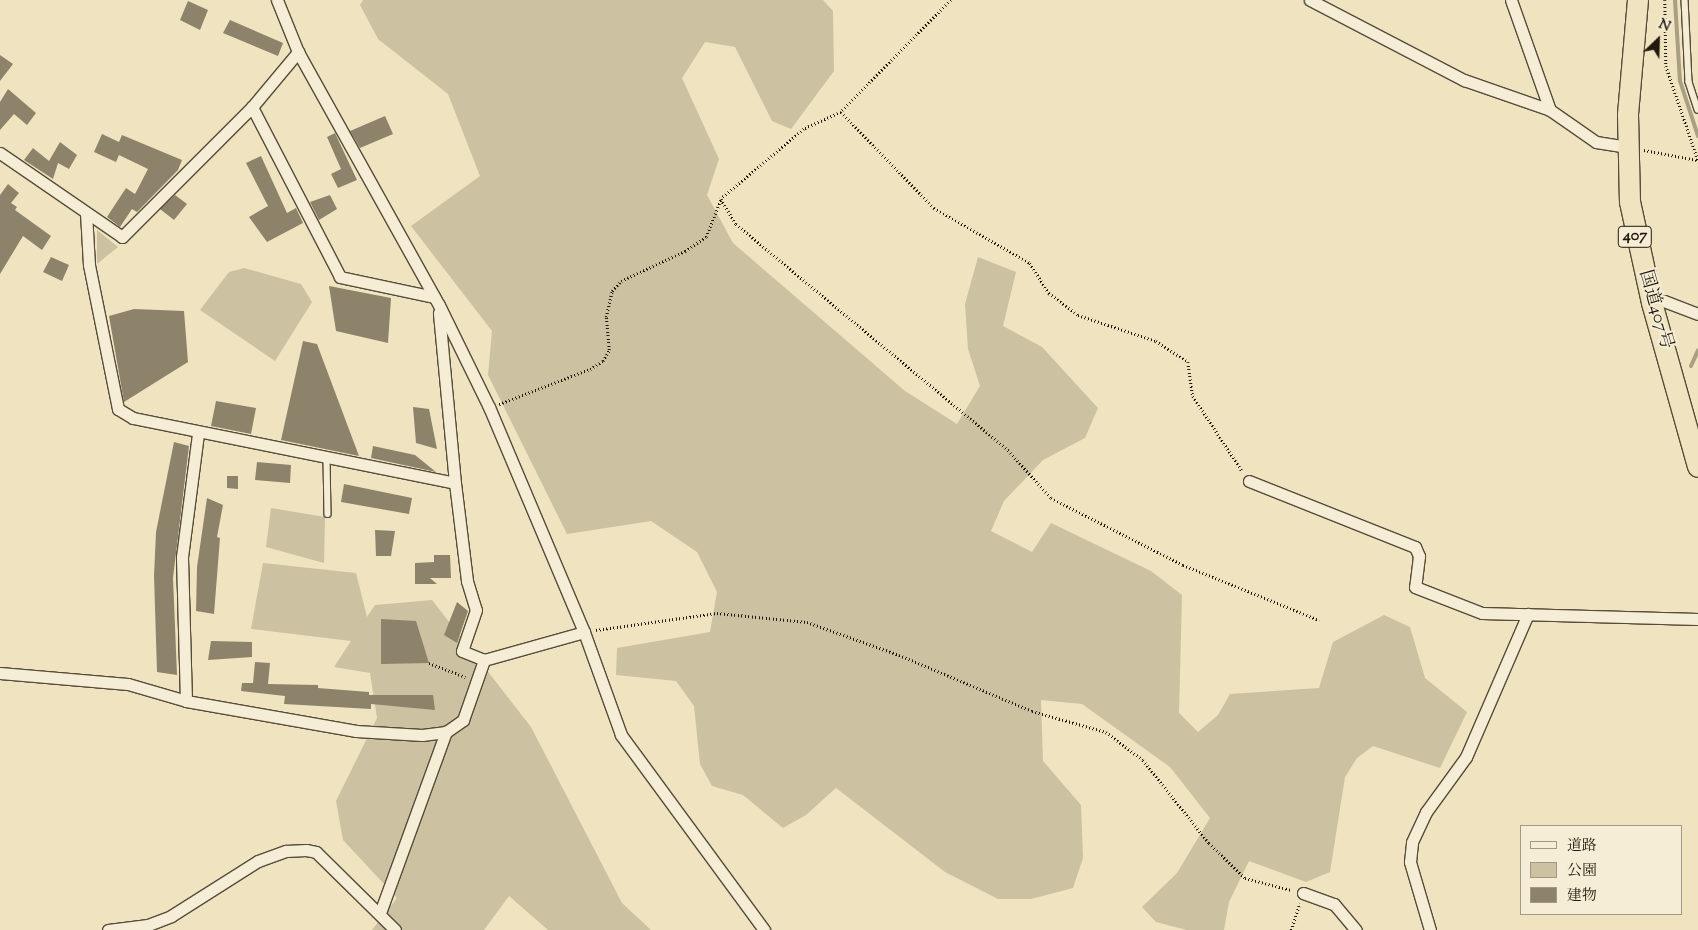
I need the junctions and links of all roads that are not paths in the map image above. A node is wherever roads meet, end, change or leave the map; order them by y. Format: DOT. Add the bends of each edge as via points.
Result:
graph roads {
  1 [pos="277,0"];
  2 [pos="1310,0"];
  3 [pos="1511,0"];
  4 [pos="1638,0"];
  5 [pos="1685,0"];
  6 [pos="298,52"];
  7 [pos="252,107"];
  8 [pos="1550,110"];
  9 [pos="1698,110"];
  10 [pos="1628,147"];
  11 [pos="0,153"];
  12 [pos="86,212"];
  13 [pos="436,301"];
  14 [pos="1652,303"];
  15 [pos="1698,314"];
  16 [pos="198,433"];
  17 [pos="1694,435"];
  18 [pos="328,458"];
  19 [pos="1698,467"];
  20 [pos="1249,481"];
  21 [pos="455,483"];
  22 [pos="328,514"];
  23 [pos="1528,614"];
  24 [pos="1698,619"];
  25 [pos="584,632"];
  26 [pos="484,660"];
  27 [pos="0,673"];
  28 [pos="186,701"];
  29 [pos="446,732"];
  30 [pos="1303,893"];
  31 [pos="380,913"];
  32 [pos="108,930"];
  33 [pos="395,930"];
  34 [pos="764,930"];
  35 [pos="1356,930"];
  36 [pos="1430,930"];
  1 -- 6 [label="street"];
  2 -- 8 [label="street" via="1464,80"];
  3 -- 8 [label="street"];
  4 -- 10 [label="highway, 国道407号 / 407"];
  5 -- 9 [label="lane" via="1689,82"];
  6 -- 7 [label="street"];
  6 -- 13 [label="street"];
  7 -- 12 [label="street" via="122,237"];
  7 -- 13 [label="street" via="340,276"];
  8 -- 10 [label="street" via="1596,142"];
  10 -- 14 [label="highway, 国道407号 / 407" via="1634,234"];
  11 -- 12 [label="street"];
  12 -- 16 [label="street" via="89,265 118,409 133,418"];
  13 -- 21 [label="street"];
  13 -- 25 [label="street" via="489,407"];
  14 -- 15 [label="street" via="1664,301"];
  14 -- 17 [label="highway, 国道407号 / 407"];
  16 -- 18 [label="street"];
  16 -- 28 [label="street" via="182,558"];
  17 -- 19 [label="highway, 国道407号 / 407"];
  18 -- 21 [label="street"];
  18 -- 22 [label="lane"];
  20 -- 23 [label="street" via="1415,547 1419,556 1415,587 1482,613"];
  21 -- 26 [label="street" via="467,581 476,610 462,651"];
  23 -- 24 [label="street"];
  23 -- 36 [label="street" via="1466,757 1426,812 1412,842 1410,862"];
  25 -- 26 [label="street"];
  25 -- 34 [label="street" via="621,735"];
  26 -- 29 [label="street" via="463,720"];
  27 -- 28 [label="street" via="128,684"];
  28 -- 29 [label="street" via="356,731"];
  29 -- 31 [label="street"];
  30 -- 35 [label="street" via="1334,904"];
  31 -- 32 [label="street" via="316,852 306,850 286,852 258,861 171,916 148,926"];
  31 -- 33 [label="street"];
}
